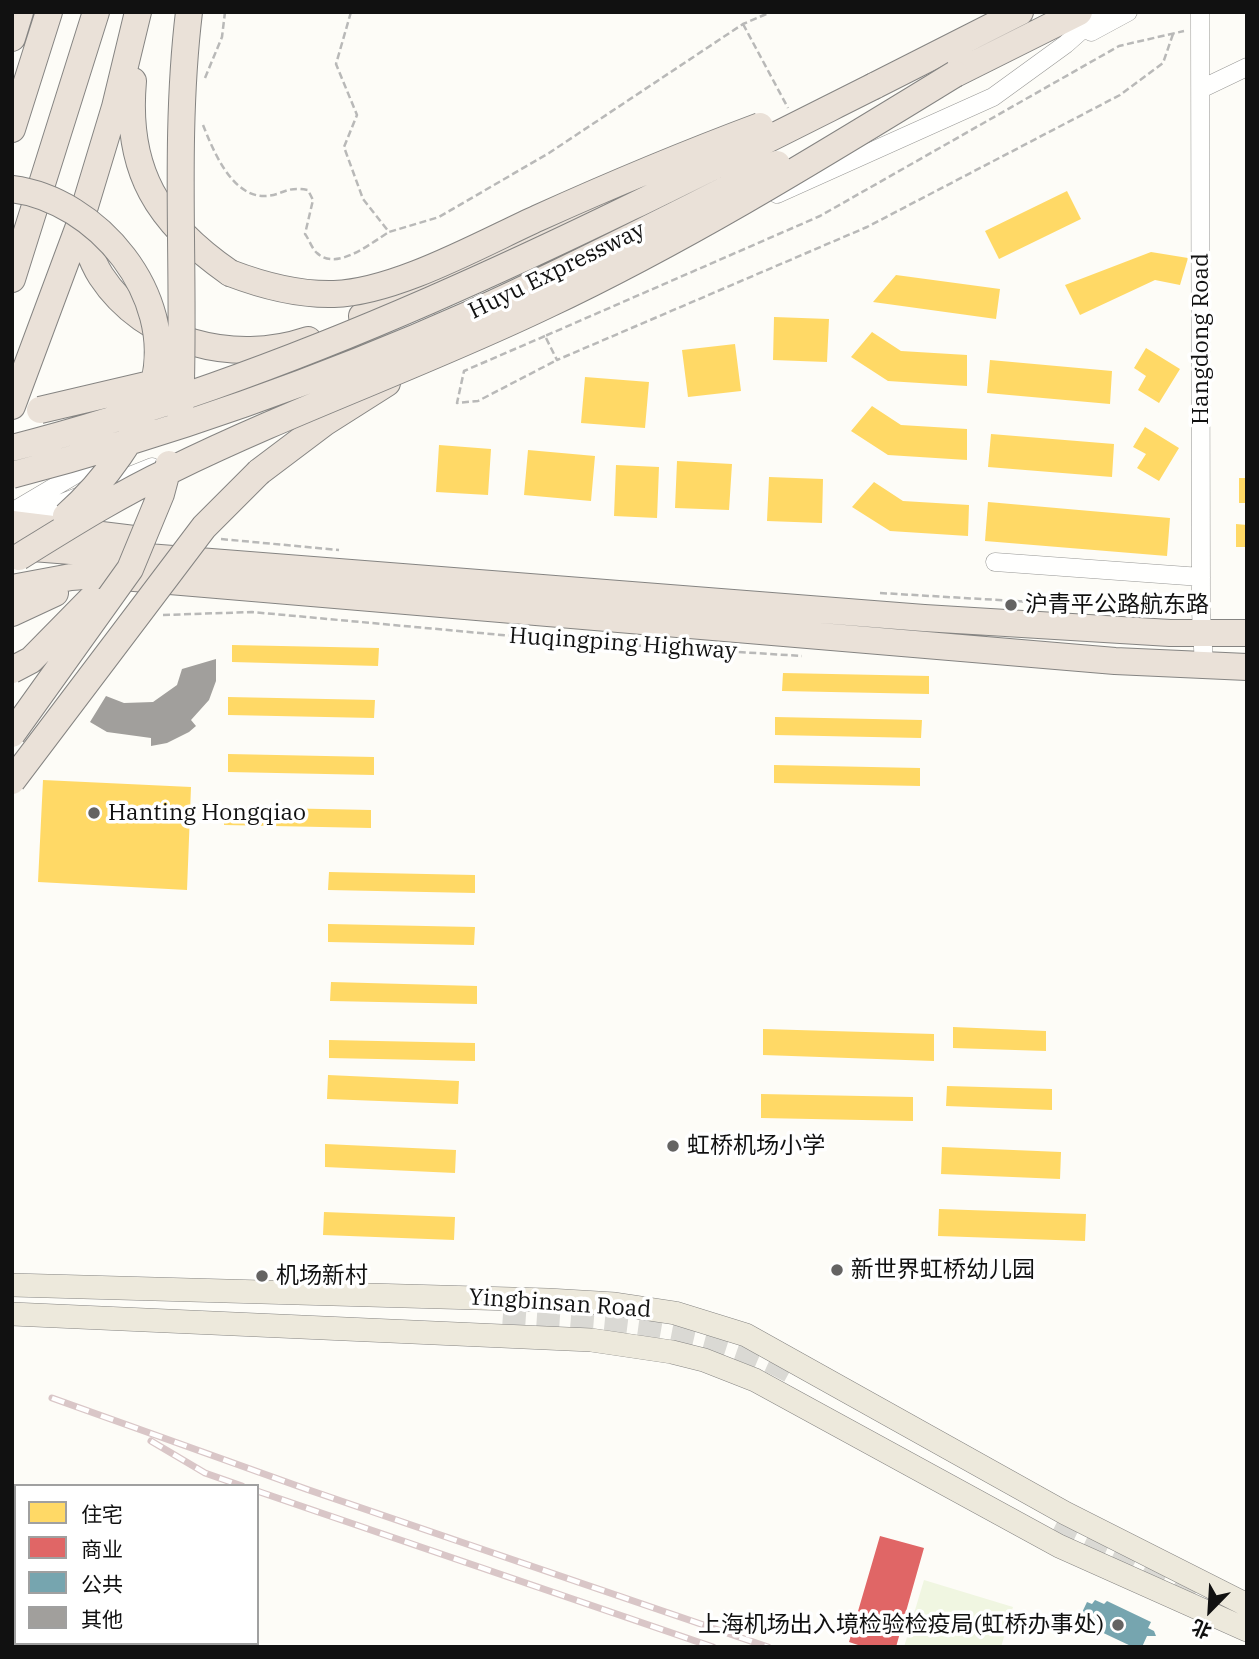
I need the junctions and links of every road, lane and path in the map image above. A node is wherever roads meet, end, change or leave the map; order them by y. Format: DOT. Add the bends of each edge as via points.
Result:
graph roads {
  1 [pos="20,12"];
  2 [pos="49,12"];
  3 [pos="96,12"];
  4 [pos="140,12"];
  5 [pos="189,12"];
  6 [pos="225,12"];
  7 [pos="351,12"];
  8 [pos="771,12"];
  9 [pos="1020,12"];
  10 [pos="1028,12"];
  11 [pos="1079,12"];
  12 [pos="1102,12"];
  13 [pos="1128,12"];
  14 [pos="1200,20"];
  15 [pos="743,24"];
  16 [pos="1173,34"];
  17 [pos="12,38"];
  18 [pos="1066,44"];
  19 [pos="1247,67"];
  20 [pos="955,74"];
  21 [pos="205,79"];
  22 [pos="874,86"];
  23 [pos="1201,89"];
  24 [pos="202,124"];
  25 [pos="12,128"];
  26 [pos="802,134"];
  27 [pos="12,189"];
  28 [pos="684,190"];
  29 [pos="79,226"];
  30 [pos="390,232"];
  31 [pos="12,279"];
  32 [pos="545,336"];
  33 [pos="346,337"];
  34 [pos="444,353"];
  35 [pos="556,360"];
  36 [pos="12,406"];
  37 [pos="12,414"];
  38 [pos="12,448"];
  39 [pos="12,475"];
  40 [pos="160,494"];
  41 [pos="12,512"];
  42 [pos="12,523"];
  43 [pos="221,539"];
  44 [pos="345,551"];
  45 [pos="14,557"];
  46 [pos="995,562"];
  47 [pos="241,564"];
  48 [pos="1201,577"];
  49 [pos="145,579"];
  50 [pos="12,588"];
  51 [pos="869,592"];
  52 [pos="12,613"];
  53 [pos="157,615"];
  54 [pos="1201,622"];
  55 [pos="1247,633"];
  56 [pos="809,657"];
  57 [pos="1204,665"];
  58 [pos="1247,667"];
  59 [pos="12,670"];
  60 [pos="12,734"];
  61 [pos="12,781"];
  62 [pos="12,1285"];
  63 [pos="12,1294"];
  64 [pos="615,1304"];
  65 [pos="501,1306"];
  66 [pos="12,1314"];
  67 [pos="484,1335"];
  68 [pos="591,1340"];
  69 [pos="1055,1526"];
  70 [pos="1247,1605"];
  71 [pos="1247,1630"];
  1 -- 17 [label="highway"];
  2 -- 25 [label="highway"];
  3 -- 31 [label="highway"];
  4 -- 22 [label="highway, bridge" via="130,109 135,148 164,213 193,247 230,273 302,293 336,294 408,276 676,158"];
  4 -- 29 [label="highway"];
  5 -- 40 [label="highway, bridge" via="181,125 180,424"];
  6 -- 21 [label="path" via="222,37"];
  7 -- 30 [label="path" via="336,64 357,115 344,147 363,199"];
  8 -- 15 [label="path"];
  9 -- 22 [label="highway, Huyu Expressway"];
  10 -- 26 [label="street" via="898,88"];
  11 -- 20 [label="highway, Huyu Expressway"];
  12 -- 18 [label="street"];
  13 -- 18 [label="street"];
  14 -- 16 [label="path"];
  14 -- 23 [label="street, Hangdong Road"];
  15 -- 26 [label="path"];
  15 -- 30 [label="path" via="549,153 439,217"];
  16 -- 32 [label="path" via="1119,46 820,216"];
  16 -- 35 [label="path" via="1163,63 1119,95 867,227"];
  18 -- 42 [label="street" via="993,97 351,388"];
  19 -- 23 [label="street"];
  20 -- 34 [label="highway, bridge" via="647,256"];
  20 -- 39 [label="highway, Huyu Expressway, bridge" via="471,313 250,401"];
  22 -- 33 [label="highway, Huyu Expressway, bridge" via="573,237"];
  23 -- 48 [label="street, Hangdong Road"];
  24 -- 30 [label="path" via="235,183 251,194 267,196 291,187 308,190 313,200 305,234 318,254 330,259 346,257"];
  26 -- 28 [label="street"];
  27 -- 45 [label="highway, bridge" via="69,207 115,246 146,298 157,354 154,383 114,464 82,502"];
  28 -- 29 [label="highway" via="632,193 313,339 283,349 252,352 213,348 142,320 99,274"];
  28 -- 41 [label="street" via="400,327 149,432"];
  29 -- 36 [label="highway"];
  32 -- 35 [label="path"];
  32 -- 35 [label="path" via="464,371 457,403 478,401"];
  33 -- 37 [label="highway, bridge"];
  33 -- 38 [label="highway, Huyu Expressway, bridge" via="144,409"];
  34 -- 45 [label="highway, bridge" via="170,470"];
  34 -- 61 [label="highway, bridge" via="324,423 259,472 204,527"];
  40 -- 59 [label="highway, bridge" via="120,563 79,613 31,660"];
  40 -- 60 [label="highway, bridge" via="130,569"];
  42 -- 47 [label="highway" via="205,547"];
  43 -- 44 [label="path"];
  45 -- 47 [label="highway" via="33,565 80,552"];
  46 -- 48 [label="street"];
  47 -- 54 [label="highway" via="924,618"];
  48 -- 54 [label="street, Hangdong Road"];
  49 -- 50 [label="highway, Huqingping Highway" via="71,577"];
  49 -- 52 [label="highway, Huqingping Highway" via="55,593"];
  49 -- 57 [label="highway, Huqingping Highway"];
  51 -- 54 [label="path"];
  53 -- 56 [label="path, Huqingping Highway" via="252,612 567,641"];
  54 -- 55 [label="highway"];
  54 -- 57 [label="street, Hangdong Road"];
  57 -- 58 [label="highway, Huqingping Highway"];
  62 -- 65 [label="main road, Yingbinsan Road"];
  63 -- 65 [label="main road"];
  64 -- 65 [label="main road, Yingbinsan Road"];
  64 -- 68 [label="main road" via="590,1305 574,1315 578,1334"];
  64 -- 70 [label="main road, Yingbinsan Road" via="676,1313 746,1335 1065,1513"];
  65 -- 67 [label="main road" via="519,1306 526,1317 522,1328 512,1334"];
  66 -- 67 [label="main road, Yingbinsan Road"];
  67 -- 68 [label="main road, Yingbinsan Road"];
  68 -- 69 [label="main road" via="678,1345 737,1360"];
  68 -- 71 [label="main road, Yingbinsan Road" via="683,1355 755,1380 1059,1546"];
}
